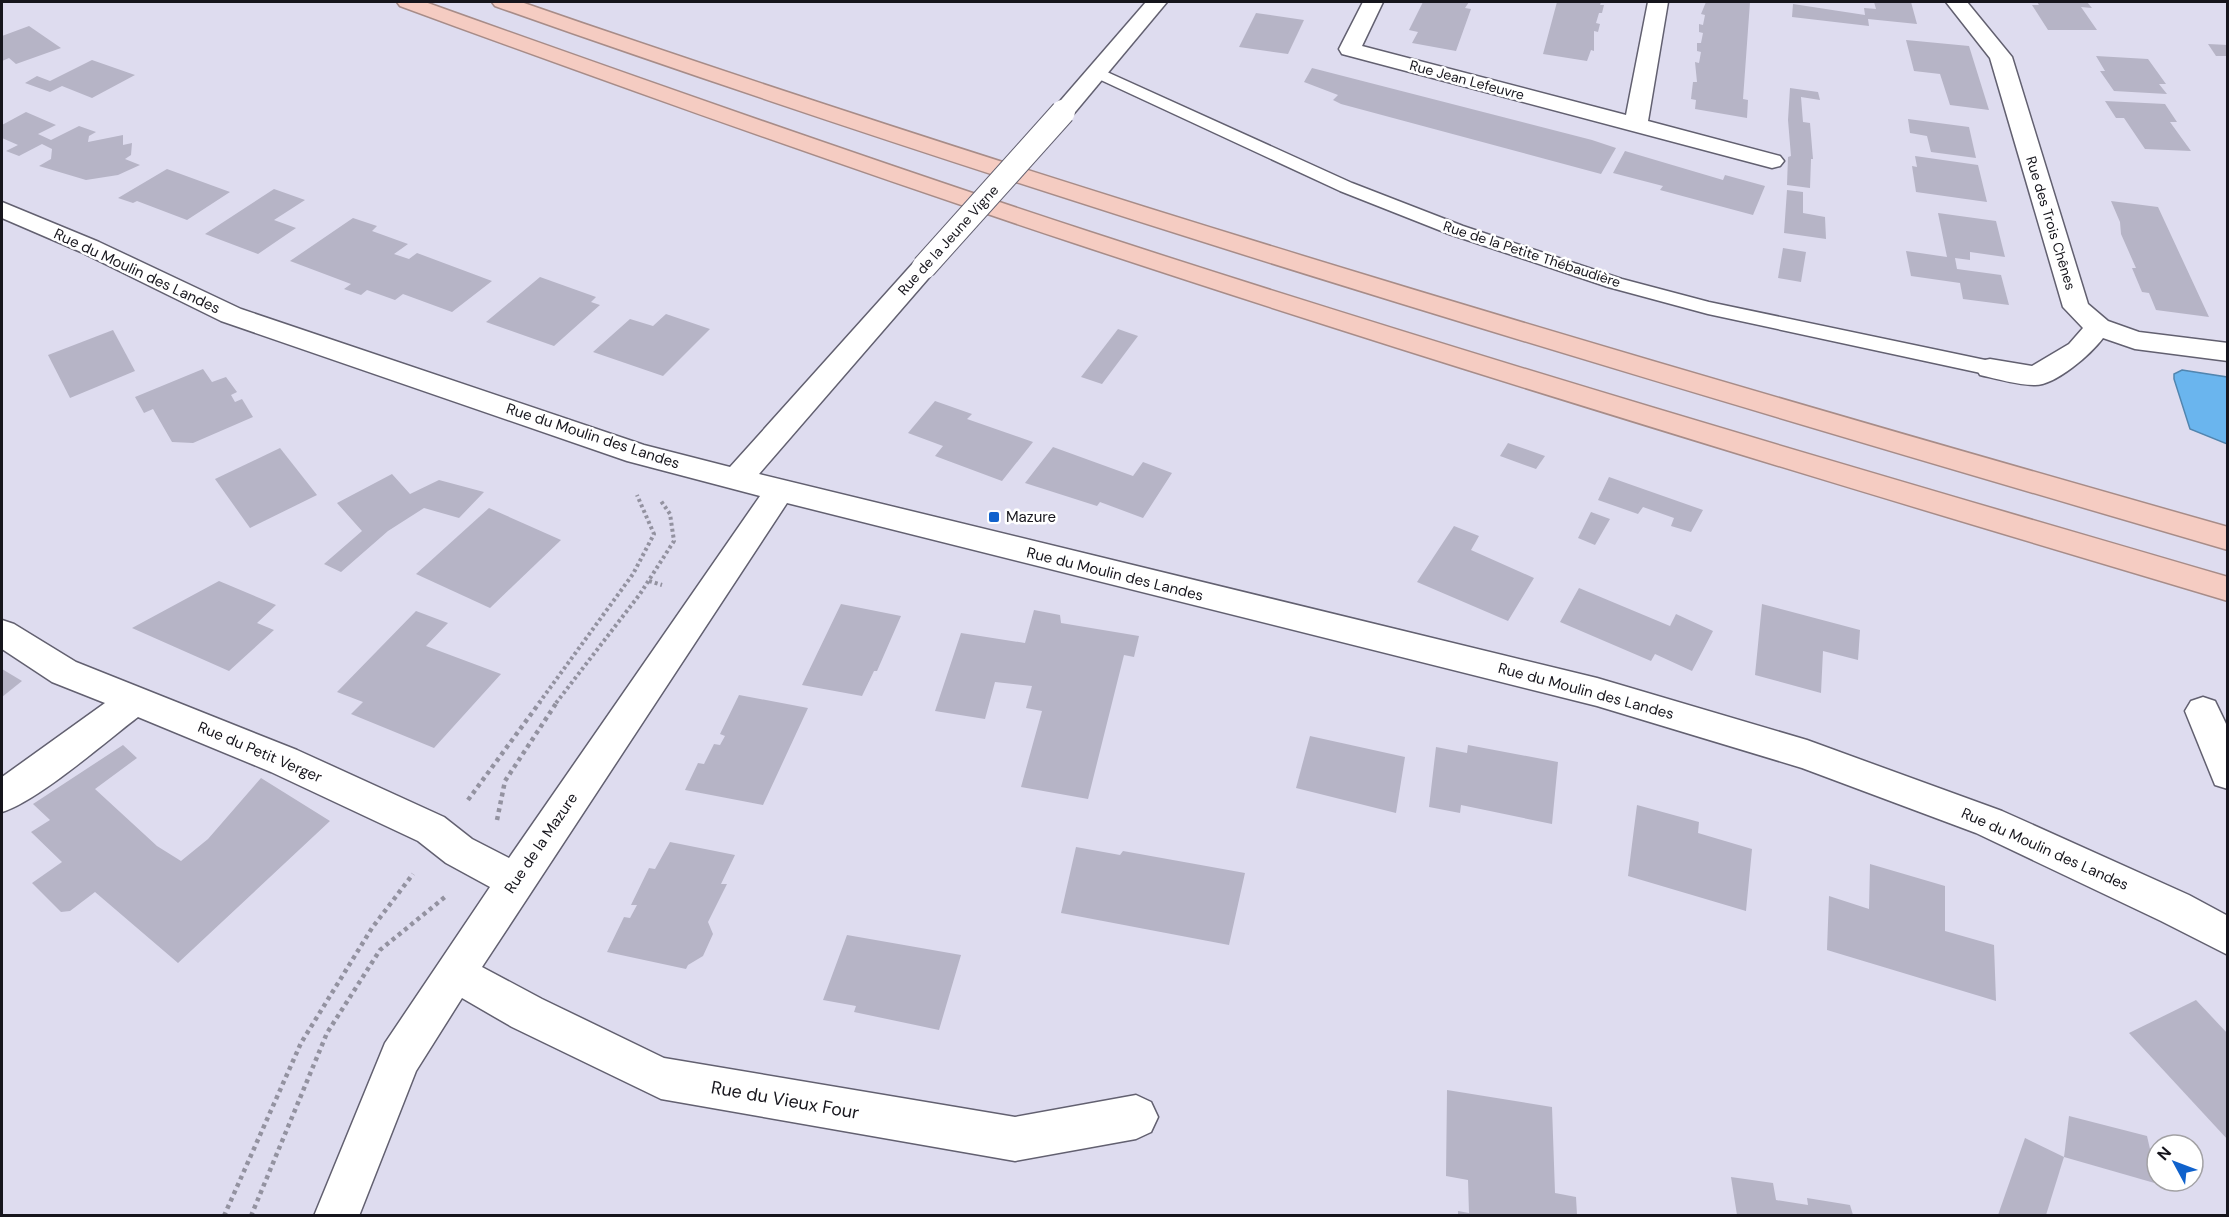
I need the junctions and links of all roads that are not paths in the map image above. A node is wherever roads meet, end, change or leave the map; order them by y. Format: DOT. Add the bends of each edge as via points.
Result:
graph roads {
  1 [pos="407,2"];
  2 [pos="502,2"];
  3 [pos="1156,2"];
  4 [pos="1373,2"];
  5 [pos="1658,2"];
  6 [pos="1956,2"];
  7 [pos="1096,72"];
  8 [pos="1636,125"];
  9 [pos="1772,162"];
  10 [pos="2,208"];
  11 [pos="2098,327"];
  12 [pos="2228,352"];
  13 [pos="1990,368"];
  14 [pos="738,478"];
  15 [pos="780,490"];
  16 [pos="2228,539"];
  17 [pos="2228,589"];
  18 [pos="2,633"];
  19 [pos="135,700"];
  20 [pos="2203,711"];
  21 [pos="2228,774"];
  22 [pos="2,796"];
  23 [pos="515,881"];
  24 [pos="2228,937"];
  25 [pos="455,973"];
  26 [pos="1136,1117"];
  27 [pos="336,1215"];
  1 -- 17 [label="highway" via="847,159 1257,294 1612,405"];
  2 -- 16 [label="highway" via="878,131 1350,281"];
  3 -- 7 [label="street, Rue de la Jeune Vigne"];
  4 -- 8 [label="street, Rue Jean Lefeuvre" via="1350,49"];
  5 -- 8 [label="street"];
  6 -- 11 [label="street, Rue des Trois Chênes" via="2001,57 2076,307"];
  7 -- 13 [label="lane, Rue de la Petite Thébaudière" via="1346,188 1615,283 1708,308"];
  7 -- 14 [label="street, Rue de la Jeune Vigne, bridge"];
  8 -- 9 [label="street, Rue Jean Lefeuvre"];
  10 -- 14 [label="street, Rue du Moulin des Landes" via="231,315 638,454"];
  11 -- 12 [label="street" via="2135,340"];
  11 -- 13 [label="street" via="2079,350 2036,376"];
  14 -- 15 [label="street, Rue du Moulin des Landes"];
  15 -- 23 [label="street, Rue de la Mazure"];
  15 -- 24 [label="street, Rue du Moulin des Landes" via="1597,692 1807,755 1989,822 2175,908"];
  18 -- 19 [label="street, Rue du Petit Verger" via="64,672"];
  19 -- 22 [label="street"];
  19 -- 23 [label="street, Rue du Petit Verger" via="284,761 431,829 459,851"];
  20 -- 21 [label="street"];
  23 -- 25 [label="street, Rue de la Mazure"];
  25 -- 26 [label="street, Rue du Vieux Four" via="661,1078 1015,1139"];
  25 -- 27 [label="street, Rue de la Mazure" via="400,1058"];
}
